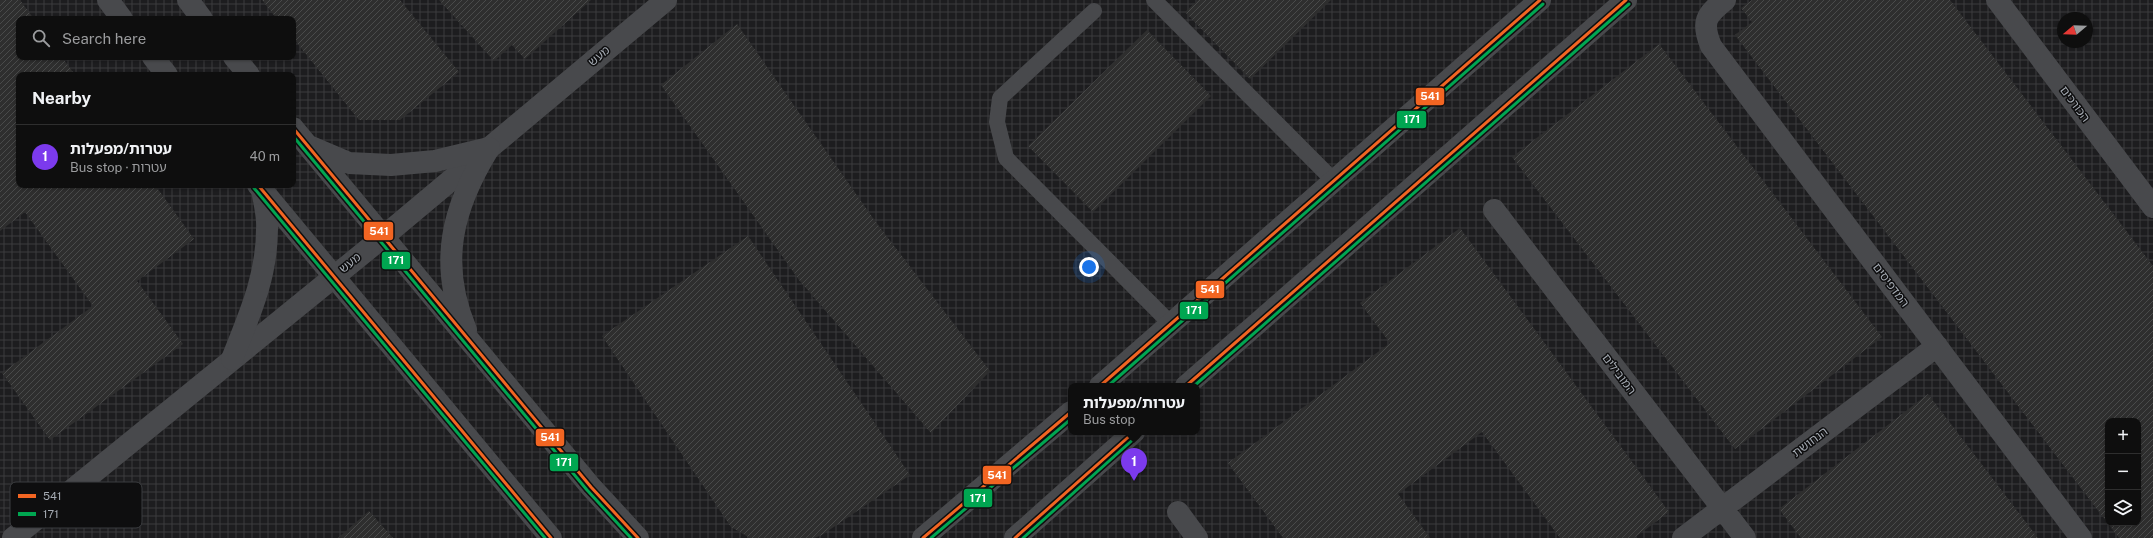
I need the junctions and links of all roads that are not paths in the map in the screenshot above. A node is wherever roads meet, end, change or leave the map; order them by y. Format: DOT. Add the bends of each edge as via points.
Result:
graph roads {
  1 [pos="108,0"];
  2 [pos="188,0"];
  3 [pos="666,0"];
  4 [pos="1154,0"];
  5 [pos="1540,0"];
  6 [pos="1626,0"];
  7 [pos="1725,0"];
  8 [pos="1998,0"];
  9 [pos="1094,11"];
  10 [pos="120,16"];
  11 [pos="200,16"];
  12 [pos="154,60"];
  13 [pos="236,60"];
  14 [pos="164,72"];
  15 [pos="246,72"];
  16 [pos="296,132"];
  17 [pos="307,145"];
  18 [pos="489,148"];
  19 [pos="1334,181"];
  20 [pos="260,188"];
  21 [pos="261,188"];
  22 [pos="2153,207"];
  23 [pos="1494,210"];
  24 [pos="383,236"];
  25 [pos="334,276"];
  26 [pos="1171,324"];
  27 [pos="472,344"];
  28 [pos="1937,346"];
  29 [pos="232,360"];
  30 [pos="1103,383"];
  31 [pos="1189,383"];
  32 [pos="1068,415"];
  33 [pos="1131,435"];
  34 [pos="82,482"];
  35 [pos="1722,508"];
  36 [pos="1178,512"];
  37 [pos="25,528"];
  38 [pos="13,538"];
  39 [pos="551,538"];
  40 [pos="638,538"];
  41 [pos="923,538"];
  42 [pos="1015,538"];
  43 [pos="1197,538"];
  44 [pos="1683,538"];
  45 [pos="1745,538"];
  46 [pos="2081,538"];
  1 -- 10 [label="street"];
  2 -- 11 [label="street"];
  3 -- 18 [label="street, מעש"];
  4 -- 19 [label="lane"];
  5 -- 19 [label="street"];
  6 -- 31 [label="street"];
  7 -- 28 [label="street, המדפיסים" via="1706,20 1705,30 1711,46"];
  8 -- 22 [label="street, הכורכים"];
  9 -- 26 [label="lane" via="1000,98 997,122 1006,158"];
  12 -- 14 [label="street"];
  13 -- 15 [label="street"];
  16 -- 17 [label="street"];
  17 -- 18 [label="street" via="349,163 391,165 435,161"];
  17 -- 24 [label="street"];
  18 -- 24 [label="street, מעש"];
  18 -- 27 [label="street" via="472,175 459,205 451,240 452,283 462,320"];
  19 -- 26 [label="street"];
  20 -- 29 [label="street" via="268,227 265,268"];
  21 -- 25 [label="street"];
  23 -- 35 [label="street, המובילים"];
  24 -- 25 [label="street, מעש"];
  24 -- 27 [label="street"];
  25 -- 29 [label="street, מעש"];
  25 -- 39 [label="street"];
  26 -- 30 [label="street"];
  27 -- 40 [label="street" via="591,487"];
  28 -- 35 [label="street, הנחושת"];
  28 -- 46 [label="street, המדפיסים"];
  29 -- 34 [label="street, מעש"];
  32 -- 41 [label="street"];
  33 -- 42 [label="street"];
  35 -- 44 [label="street, הנחושת"];
  35 -- 45 [label="street, המובילים"];
  36 -- 43 [label="street"];
  37 -- 38 [label="street, מעש"];
}
